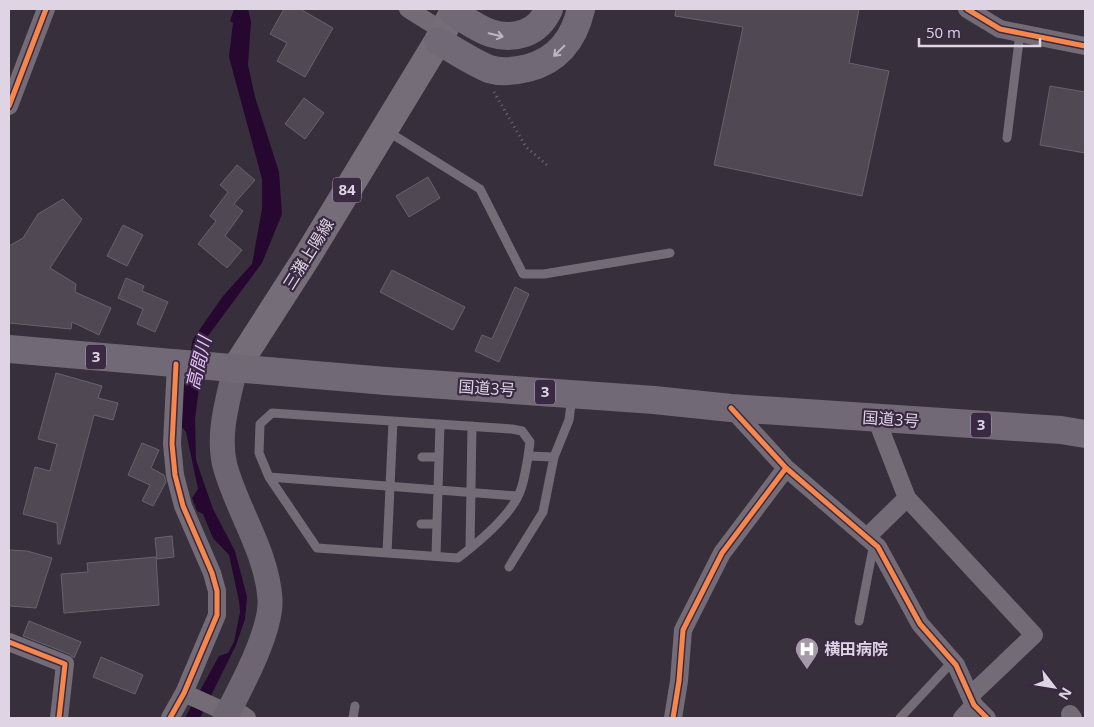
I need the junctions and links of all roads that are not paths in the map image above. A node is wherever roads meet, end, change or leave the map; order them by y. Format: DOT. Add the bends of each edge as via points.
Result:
graph roads {
  1 [pos="46,9"];
  2 [pos="408,9"];
  3 [pos="548,9"];
  4 [pos="581,9"];
  5 [pos="968,9"];
  6 [pos="447,23"];
  7 [pos="1020,33"];
  8 [pos="1085,46"];
  9 [pos="9,106"];
  10 [pos="384,130"];
  11 [pos="1007,138"];
  12 [pos="670,253"];
  13 [pos="9,349"];
  14 [pos="180,364"];
  15 [pos="224,368"];
  16 [pos="572,394"];
  17 [pos="731,408"];
  18 [pos="876,418"];
  19 [pos="393,421"];
  20 [pos="440,424"];
  21 [pos="472,426"];
  22 [pos="1085,434"];
  23 [pos="528,456"];
  24 [pos="422,457"];
  25 [pos="439,457"];
  26 [pos="554,457"];
  27 [pos="786,468"];
  28 [pos="269,477"];
  29 [pos="390,486"];
  30 [pos="438,492"];
  31 [pos="471,494"];
  32 [pos="518,496"];
  33 [pos="907,498"];
  34 [pos="421,524"];
  35 [pos="437,524"];
  36 [pos="870,540"];
  37 [pos="470,548"];
  38 [pos="387,553"];
  39 [pos="436,556"];
  40 [pos="509,567"];
  41 [pos="859,620"];
  42 [pos="9,642"];
  43 [pos="953,662"];
  44 [pos="187,695"];
  45 [pos="972,700"];
  46 [pos="355,706"];
  47 [pos="229,713"];
  48 [pos="59,718"];
  49 [pos="170,718"];
  50 [pos="353,718"];
  51 [pos="673,718"];
  52 [pos="900,718"];
  53 [pos="962,718"];
  54 [pos="986,718"];
  1 -- 9 [label="street"];
  2 -- 6 [label="street"];
  6 -- 3 [label="highway, one-way" via="495,36 512,37 532,30"];
  4 -- 6 [label="highway, one-way" via="577,26 561,51 543,64 515,72 490,69"];
  5 -- 7 [label="street" via="1000,29"];
  6 -- 10 [label="main road, 三潴上陽線 / 84"];
  7 -- 8 [label="street"];
  7 -- 11 [label="lane"];
  10 -- 12 [label="lane" via="480,189 523,274 544,274"];
  10 -- 15 [label="main road, 三潴上陽線 / 84" via="305,260"];
  13 -- 14 [label="highway, 国道3号 / 3"];
  14 -- 15 [label="highway, 国道3号 / 3"];
  14 -- 44 [label="street" via="172,444 175,475 217,591 217,615"];
  15 -- 16 [label="highway, 国道3号 / 3"];
  15 -- 47 [label="street" via="222,427 225,465 264,570 270,600 264,634"];
  16 -- 17 [label="highway, 国道3号 / 3"];
  16 -- 26 [label="lane" via="569,420"];
  17 -- 18 [label="highway, 国道3号 / 3"];
  17 -- 27 [label="street"];
  18 -- 22 [label="highway, 国道3号 / 3"];
  18 -- 33 [label="street"];
  19 -- 20 [label="lane"];
  19 -- 28 [label="lane" via="272,413 260,424 259,453"];
  19 -- 29 [label="lane"];
  20 -- 21 [label="lane"];
  20 -- 25 [label="lane"];
  21 -- 23 [label="lane" via="522,431 530,442"];
  21 -- 31 [label="lane"];
  23 -- 26 [label="lane"];
  23 -- 32 [label="lane"];
  24 -- 25 [label="lane"];
  25 -- 30 [label="lane"];
  26 -- 40 [label="lane" via="543,512"];
  27 -- 36 [label="street"];
  27 -- 51 [label="street" via="722,553 683,630"];
  28 -- 29 [label="lane"];
  28 -- 38 [label="lane" via="317,548"];
  29 -- 30 [label="lane"];
  29 -- 38 [label="lane"];
  30 -- 31 [label="lane"];
  30 -- 35 [label="lane"];
  31 -- 32 [label="lane"];
  31 -- 37 [label="lane"];
  32 -- 37 [label="lane" via="483,538"];
  33 -- 36 [label="street"];
  33 -- 45 [label="street" via="1034,635"];
  34 -- 35 [label="lane"];
  35 -- 39 [label="lane"];
  36 -- 41 [label="lane"];
  36 -- 43 [label="street" via="878,547 920,624"];
  37 -- 39 [label="lane" via="458,558"];
  38 -- 39 [label="lane"];
  42 -- 48 [label="street" via="65,664"];
  43 -- 45 [label="street"];
  43 -- 52 [label="lane"];
  44 -- 47 [label="street"];
  44 -- 49 [label="street"];
  45 -- 53 [label="street"];
  45 -- 54 [label="street"];
  46 -- 50 [label="lane"];
}
